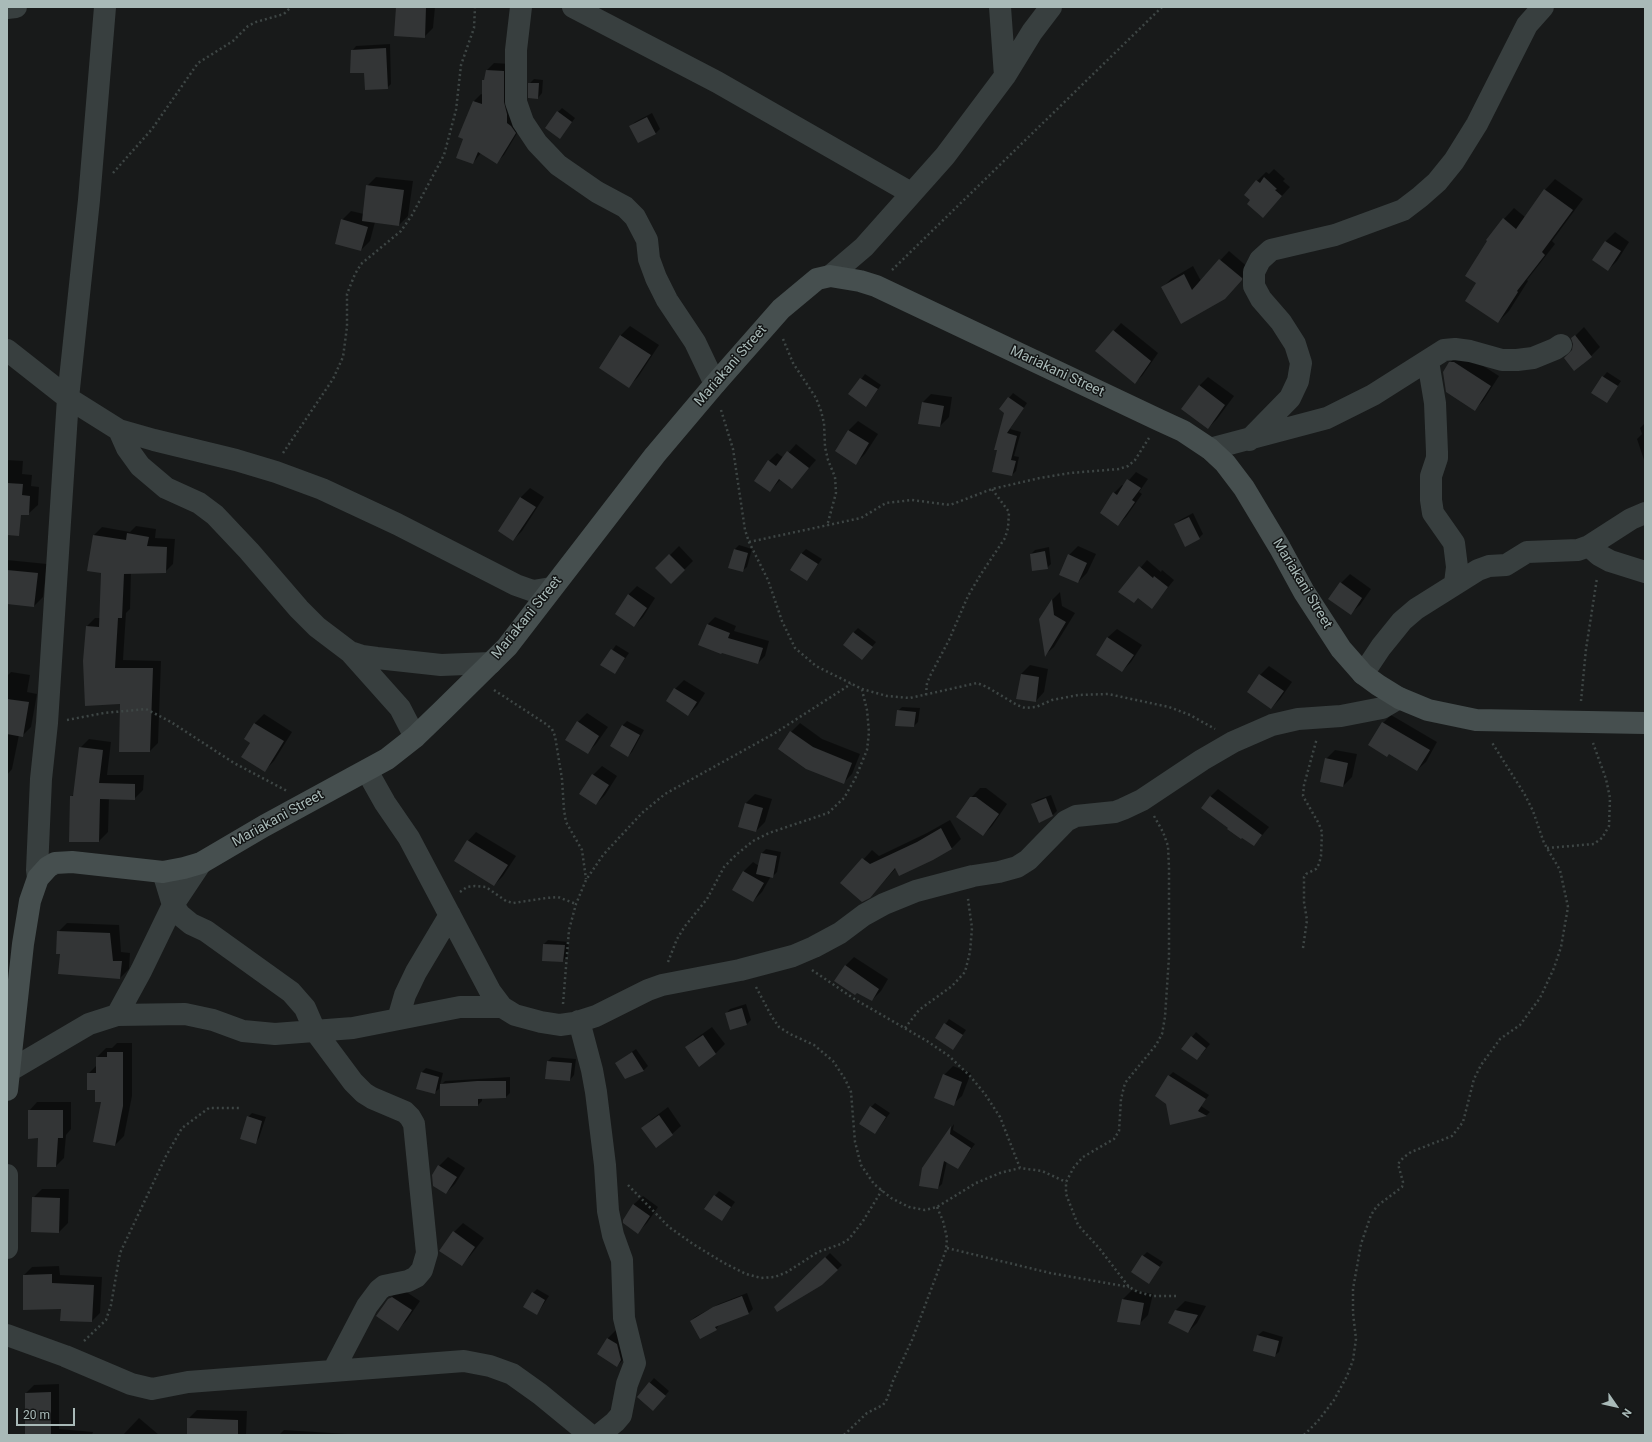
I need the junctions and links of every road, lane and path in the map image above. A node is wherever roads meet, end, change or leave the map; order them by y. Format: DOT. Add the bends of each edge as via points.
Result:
graph roads {
  1 [pos="16,7"];
  2 [pos="105,7"];
  3 [pos="292,7"];
  4 [pos="475,7"];
  5 [pos="521,7"];
  6 [pos="573,7"];
  7 [pos="1000,7"];
  8 [pos="1051,7"];
  9 [pos="1162,7"];
  10 [pos="1542,7"];
  11 [pos="7,8"];
  12 [pos="1005,76"];
  13 [pos="112,174"];
  14 [pos="911,193"];
  15 [pos="830,276"];
  16 [pos="876,286"];
  17 [pos="774,316"];
  18 [pos="1561,345"];
  19 [pos="7,350"];
  20 [pos="1428,361"];
  21 [pos="714,384"];
  22 [pos="68,398"];
  23 [pos="1159,420"];
  24 [pos="119,430"];
  25 [pos="1249,440"];
  26 [pos="1210,450"];
  27 [pos="276,472"];
  28 [pos="992,489"];
  29 [pos="1645,513"];
  30 [pos="827,526"];
  31 [pos="749,542"];
  32 [pos="1594,551"];
  33 [pos="1645,572"];
  34 [pos="1455,583"];
  35 [pos="551,588"];
  36 [pos="350,652"];
  37 [pos="491,663"];
  38 [pos="1363,674"];
  39 [pos="476,678"];
  40 [pos="851,684"];
  41 [pos="862,689"];
  42 [pos="926,695"];
  43 [pos="1399,698"];
  44 [pos="1324,718"];
  45 [pos="1476,720"];
  46 [pos="1584,721"];
  47 [pos="47,723"];
  48 [pos="1645,723"];
  49 [pos="415,736"];
  50 [pos="1233,742"];
  51 [pos="367,771"];
  52 [pos="1142,800"];
  53 [pos="310,801"];
  54 [pos="1547,848"];
  55 [pos="202,863"];
  56 [pos="163,872"];
  57 [pos="973,876"];
  58 [pos="38,878"];
  59 [pos="586,880"];
  60 [pos="576,904"];
  61 [pos="173,905"];
  62 [pos="448,912"];
  63 [pos="1302,948"];
  64 [pos="793,956"];
  65 [pos="746,968"];
  66 [pos="662,985"];
  67 [pos="502,1007"];
  68 [pos="118,1015"];
  69 [pos="398,1019"];
  70 [pos="570,1023"];
  71 [pos="905,1028"];
  72 [pos="315,1031"];
  73 [pos="8,1080"];
  74 [pos="240,1108"];
  75 [pos="605,1165"];
  76 [pos="1020,1168"];
  77 [pos="7,1175"];
  78 [pos="1066,1182"];
  79 [pos="882,1190"];
  80 [pos="936,1207"];
  81 [pos="7,1248"];
  82 [pos="946,1248"];
  83 [pos="1129,1287"];
  84 [pos="1176,1296"];
  85 [pos="7,1335"];
  86 [pos="65,1356"];
  87 [pos="333,1371"];
  88 [pos="590,1435"];
  89 [pos="600,1435"];
  90 [pos="844,1435"];
  91 [pos="1304,1435"];
  1 -- 11 [label="street"];
  2 -- 22 [label="street" via="90,192"];
  3 -- 13 [label="path" via="284,14 248,26 233,41 198,63 152,129"];
  4 -- 27 [label="path" via="474,28 461,65 456,110 444,155 408,220 396,235 361,264 355,274 347,294 347,327 343,357 333,379 286,449"];
  5 -- 21 [label="street" via="516,50 516,102 523,122 537,143 558,165 597,192 625,207 635,217 646,240 656,278 667,300 695,342"];
  6 -- 14 [label="street" via="711,78"];
  7 -- 12 [label="street"];
  8 -- 12 [label="street"];
  9 -- 16 [label="path"];
  10 -- 25 [label="street" via="1527,25 1477,124 1454,161 1437,182 1403,210 1335,235 1271,250 1260,260 1254,272 1254,286 1295,344 1300,363 1298,381 1290,398"];
  12 -- 14 [label="street" via="945,156"];
  14 -- 15 [label="street" via="864,247"];
  15 -- 16 [label="street, Mariakani Street"];
  15 -- 17 [label="street, Mariakani Street" via="817,279"];
  16 -- 23 [label="street, Mariakani Street"];
  17 -- 21 [label="street, Mariakani Street"];
  17 -- 30 [label="path" via="793,363 816,398 824,423 825,447 835,477 836,493"];
  18 -- 20 [label="street" via="1533,358 1517,360 1502,360 1455,348 1444,350"];
  19 -- 22 [label="street"];
  20 -- 25 [label="street" via="1374,395 1327,418"];
  20 -- 34 [label="street" via="1435,403 1437,452 1431,476 1431,500 1433,513 1454,543 1457,567"];
  21 -- 31 [label="path" via="733,449"];
  21 -- 35 [label="street, Mariakani Street"];
  22 -- 24 [label="street"];
  22 -- 47 [label="street"];
  23 -- 26 [label="street, Mariakani Street" via="1183,431"];
  23 -- 28 [label="path" via="1143,449 1128,466 1040,478"];
  24 -- 27 [label="street"];
  24 -- 36 [label="street" via="127,448 140,466 166,488 199,503 215,515 299,609 317,627"];
  25 -- 26 [label="street"];
  26 -- 38 [label="street, Mariakani Street" via="1225,463 1244,488 1304,592"];
  27 -- 35 [label="street" via="322,489 516,585 533,591"];
  28 -- 30 [label="path" via="950,505 912,500 886,503 861,518"];
  28 -- 42 [label="path" via="1009,512 1005,538 968,596 927,683"];
  29 -- 32 [label="street" via="1631,519"];
  30 -- 31 [label="path"];
  31 -- 40 [label="path" via="768,580 782,621 795,648 816,666"];
  32 -- 33 [label="street" via="1610,561"];
  32 -- 34 [label="street" via="1527,552 1506,565 1489,566"];
  32 -- 46 [label="path" via="1597,579 1586,649"];
  34 -- 38 [label="street" via="1402,621"];
  35 -- 37 [label="street, Mariakani Street" via="507,647"];
  36 -- 37 [label="street" via="362,656 441,665"];
  36 -- 49 [label="street" via="400,708"];
  37 -- 39 [label="street, Mariakani Street"];
  38 -- 43 [label="street, Mariakani Street"];
  39 -- 49 [label="street, Mariakani Street"];
  39 -- 59 [label="path" via="552,729 557,744 566,822 582,850"];
  40 -- 41 [label="path"];
  40 -- 59 [label="path" via="775,733 665,794 642,812 603,856"];
  41 -- 42 [label="path" via="898,698"];
  41 -- 66 [label="path" via="869,732 867,750 844,798 828,813 753,841 724,867 707,899 677,939"];
  42 -- 50 [label="path" via="977,683 1025,708 1078,695 1108,694 1169,707 1190,715 1213,727"];
  43 -- 44 [label="street" via="1382,708"];
  43 -- 45 [label="street, Mariakani Street" via="1428,710"];
  44 -- 50 [label="street" via="1298,719 1272,725"];
  44 -- 63 [label="path" via="1304,785 1303,796 1322,832 1319,864 1304,877 1307,920"];
  45 -- 46 [label="street, Mariakani Street"];
  45 -- 54 [label="path" via="1534,811"];
  46 -- 48 [label="street, Mariakani Street"];
  46 -- 54 [label="path" via="1606,779 1610,798 1609,826 1602,838 1594,844"];
  47 -- 53 [label="path" via="146,709 280,788"];
  47 -- 58 [label="street" via="41,779"];
  49 -- 51 [label="street, Mariakani Street" via="388,759"];
  50 -- 52 [label="street"];
  51 -- 53 [label="street, Mariakani Street"];
  51 -- 62 [label="street" via="408,838"];
  52 -- 57 [label="street" via="1115,812 1076,816 1066,821 1028,860 1017,867"];
  52 -- 78 [label="path" via="1163,832 1168,846 1169,957 1162,1034 1126,1083 1121,1100 1119,1131 1114,1139 1083,1157"];
  53 -- 55 [label="street, Mariakani Street"];
  54 -- 91 [label="path" via="1560,870 1568,907 1561,947 1554,968 1540,998 1526,1018 1500,1039 1481,1065 1474,1079 1463,1122 1452,1136 1411,1152 1398,1164 1402,1187 1377,1206 1371,1215 1361,1244 1353,1289 1356,1339 1353,1360 1334,1400"];
  55 -- 56 [label="street, Mariakani Street"];
  55 -- 61 [label="street"];
  56 -- 58 [label="street, Mariakani Street" via="72,862 54,864"];
  56 -- 61 [label="street"];
  57 -- 64 [label="street" via="916,891 884,904 840,933"];
  57 -- 71 [label="path" via="967,891 972,928 965,972 952,986 919,1010"];
  58 -- 73 [label="street, Mariakani Street" via="30,901 23,944"];
  59 -- 60 [label="path"];
  60 -- 62 [label="path" via="558,897 513,903 486,887 475,886 467,887 458,893"];
  60 -- 70 [label="path" via="569,930"];
  61 -- 68 [label="street"];
  61 -- 72 [label="street" via="191,924 206,931 291,992 305,1008"];
  62 -- 67 [label="street" via="490,991"];
  62 -- 69 [label="street" via="405,995"];
  64 -- 65 [label="street"];
  64 -- 71 [label="path" via="856,1000"];
  65 -- 66 [label="street"];
  65 -- 79 [label="path" via="779,1027 814,1046 833,1061 845,1078 851,1092 855,1142 861,1165 874,1184"];
  66 -- 70 [label="street" via="596,1016"];
  67 -- 69 [label="street" via="460,1007"];
  67 -- 70 [label="street" via="515,1015 541,1022"];
  68 -- 72 [label="street" via="185,1014 213,1020 243,1031 275,1034"];
  68 -- 73 [label="street" via="89,1024"];
  69 -- 72 [label="street" via="353,1028"];
  70 -- 75 [label="street" via="594,1077"];
  71 -- 76 [label="path" via="948,1056 985,1094 1000,1117"];
  72 -- 87 [label="street" via="364,1093 405,1112 410,1117 416,1137 427,1253 422,1270 416,1277 384,1286 374,1296"];
  74 -- 86 [label="path" via="209,1108 182,1128 120,1253 106,1320"];
  75 -- 79 [label="path" via="669,1227 724,1263 761,1278 775,1277 787,1272 818,1252 849,1239"];
  75 -- 89 [label="street" via="608,1211 622,1260 624,1318 634,1363 621,1415"];
  76 -- 78 [label="path" via="1042,1171"];
  76 -- 80 [label="path" via="976,1183"];
  77 -- 81 [label="street"];
  78 -- 83 [label="path" via="1066,1194 1078,1225"];
  79 -- 80 [label="path" via="909,1208 925,1210"];
  80 -- 82 [label="path" via="948,1238"];
  82 -- 83 [label="path" via="1050,1273"];
  82 -- 90 [label="path" via="937,1277 887,1399 883,1405 867,1413"];
  83 -- 84 [label="path" via="1153,1296"];
  85 -- 86 [label="street"];
  86 -- 87 [label="street" via="131,1384 152,1389 188,1382"];
  87 -- 88 [label="street" via="464,1361 490,1366 512,1374"];
}
